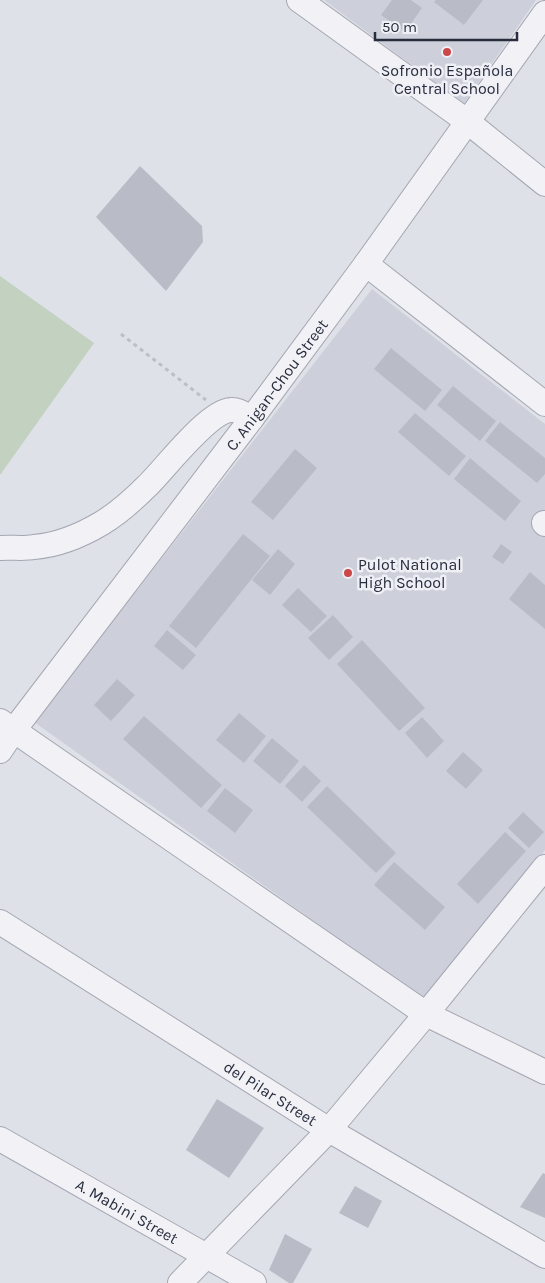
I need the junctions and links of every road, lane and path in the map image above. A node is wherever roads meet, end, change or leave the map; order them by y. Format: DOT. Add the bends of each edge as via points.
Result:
graph roads {
  1 [pos="299,0"];
  2 [pos="545,12"];
  3 [pos="468,122"];
  4 [pos="545,184"];
  5 [pos="366,264"];
  6 [pos="121,334"];
  7 [pos="545,404"];
  8 [pos="222,412"];
  9 [pos="252,418"];
  10 [pos="0,548"];
  11 [pos="7,725"];
  12 [pos="0,752"];
  13 [pos="545,867"];
  14 [pos="0,922"];
  15 [pos="426,1014"];
  16 [pos="545,1072"];
  17 [pos="329,1130"];
  18 [pos="0,1139"];
  19 [pos="205,1256"];
  20 [pos="545,1256"];
  21 [pos="180,1283"];
  22 [pos="254,1283"];
  1 -- 3 [label="street"];
  2 -- 3 [label="street, C. Anigan-Chou Street"];
  3 -- 4 [label="street"];
  3 -- 5 [label="street, C. Anigan-Chou Street"];
  5 -- 7 [label="street"];
  5 -- 9 [label="street, C. Anigan-Chou Street"];
  6 -- 8 [label="path"];
  8 -- 9 [label="street" via="237,410"];
  8 -- 10 [label="street" via="189,440 146,487 104,522 75,537 35,547"];
  9 -- 11 [label="street, C. Anigan-Chou Street"];
  11 -- 12 [label="street, C. Anigan-Chou Street"];
  11 -- 15 [label="street"];
  13 -- 15 [label="street"];
  14 -- 17 [label="street, del Pilar Street"];
  15 -- 16 [label="street"];
  15 -- 17 [label="street"];
  17 -- 19 [label="street"];
  17 -- 20 [label="street, del Pilar Street"];
  18 -- 19 [label="street, A. Mabini Street"];
  19 -- 21 [label="street"];
  19 -- 22 [label="street, A. Mabini Street"];
}
